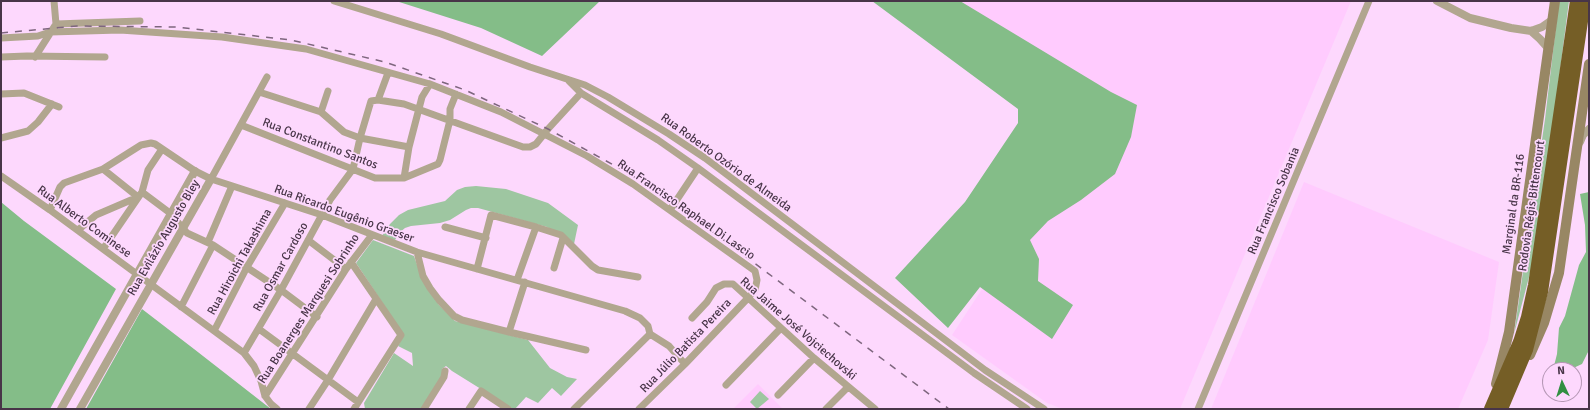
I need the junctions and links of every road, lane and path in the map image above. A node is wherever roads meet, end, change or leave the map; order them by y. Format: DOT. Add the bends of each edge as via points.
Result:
graph roads {
  1 [pos="54,1"];
  2 [pos="334,1"];
  3 [pos="1369,1"];
  4 [pos="1437,1"];
  5 [pos="1555,1"];
  6 [pos="1576,1"];
  7 [pos="1585,1"];
  8 [pos="1552,20"];
  9 [pos="140,21"];
  10 [pos="56,24"];
  11 [pos="1531,31"];
  12 [pos="50,32"];
  13 [pos="1,38"];
  14 [pos="1548,48"];
  15 [pos="35,57"];
  16 [pos="105,57"];
  17 [pos="1,58"];
  18 [pos="1589,64"];
  19 [pos="388,73"];
  20 [pos="267,77"];
  21 [pos="568,79"];
  22 [pos="430,84"];
  23 [pos="328,91"];
  24 [pos="259,92"];
  25 [pos="581,93"];
  26 [pos="1,94"];
  27 [pos="456,94"];
  28 [pos="378,100"];
  29 [pos="1584,100"];
  30 [pos="420,110"];
  31 [pos="321,112"];
  32 [pos="1589,113"];
  33 [pos="450,120"];
  34 [pos="241,125"];
  35 [pos="1589,129"];
  36 [pos="544,133"];
  37 [pos="1,138"];
  38 [pos="360,138"];
  39 [pos="1578,145"];
  40 [pos="409,147"];
  41 [pos="162,148"];
  42 [pos="698,168"];
  43 [pos="103,169"];
  44 [pos="353,170"];
  45 [pos="195,171"];
  46 [pos="1,176"];
  47 [pos="404,178"];
  48 [pos="211,179"];
  49 [pos="232,186"];
  50 [pos="140,194"];
  51 [pos="285,203"];
  52 [pos="50,210"];
  53 [pos="670,210"];
  54 [pos="170,213"];
  55 [pos="322,215"];
  56 [pos="445,226"];
  57 [pos="536,227"];
  58 [pos="182,228"];
  59 [pos="78,230"];
  60 [pos="372,235"];
  61 [pos="486,238"];
  62 [pos="563,238"];
  63 [pos="308,240"];
  64 [pos="211,243"];
  65 [pos="103,249"];
  66 [pos="417,252"];
  67 [pos="351,262"];
  68 [pos="247,267"];
  69 [pos="554,268"];
  70 [pos="346,269"];
  71 [pos="477,269"];
  72 [pos="137,274"];
  73 [pos="638,276"];
  74 [pos="517,280"];
  75 [pos="524,282"];
  76 [pos="870,284"];
  77 [pos="151,285"];
  78 [pos="282,290"];
  79 [pos="864,290"];
  80 [pos="748,298"];
  81 [pos="376,299"];
  82 [pos="892,300"];
  83 [pos="181,307"];
  84 [pos="886,307"];
  85 [pos="317,317"];
  86 [pos="692,318"];
  87 [pos="781,328"];
  88 [pos="259,330"];
  89 [pos="214,331"];
  90 [pos="509,332"];
  91 [pos="650,334"];
  92 [pos="586,350"];
  93 [pos="244,353"];
  94 [pos="292,355"];
  95 [pos="814,358"];
  96 [pos="685,364"];
  97 [pos="445,371"];
  98 [pos="997,379"];
  99 [pos="328,380"];
  100 [pos="726,385"];
  101 [pos="992,386"];
  102 [pos="848,387"];
  103 [pos="1013,390"];
  104 [pos="778,395"];
  105 [pos="265,396"];
  106 [pos="1009,397"];
  107 [pos="358,402"];
  108 [pos="1503,406"];
  109 [pos="60,409"];
  110 [pos="80,409"];
  111 [pos="277,409"];
  112 [pos="309,409"];
  113 [pos="354,409"];
  114 [pos="424,409"];
  115 [pos="469,409"];
  116 [pos="508,409"];
  117 [pos="574,409"];
  118 [pos="639,409"];
  119 [pos="826,409"];
  120 [pos="875,409"];
  121 [pos="1026,409"];
  122 [pos="1044,409"];
  123 [pos="1198,409"];
  124 [pos="1489,409"];
  1 -- 10 [label="street"];
  2 -- 21 [label="street, Rua Roberto Ozório de Almeida" via="441,34"];
  3 -- 123 [label="street, Rua Francisco Sobania"];
  4 -- 11 [label="street" via="1482,22"];
  5 -- 8 [label="main road, Marginal da BR-116"];
  6 -- 124 [label="highway, Rodovia Régis Bittencourt" via="1533,290 1519,342"];
  7 -- 108 [label="highway, Rodovia Régis Bittencourt" via="1542,292 1527,350"];
  8 -- 11 [label="street"];
  8 -- 14 [label="main road, Marginal da BR-116"];
  9 -- 10 [label="street"];
  10 -- 12 [label="street"];
  11 -- 14 [label="street"];
  12 -- 13 [label="street, Rua Francisco Raphael Di Lascio" via="38,36"];
  12 -- 15 [label="street"];
  12 -- 19 [label="street, Rua Francisco Raphael Di Lascio" via="120,30 222,37 306,49"];
  14 -- 124 [label="main road, Marginal da BR-116" via="1509,332"];
  15 -- 16 [label="street"];
  15 -- 17 [label="street"];
  18 -- 29 [label="main road"];
  19 -- 22 [label="street, Rua Francisco Raphael Di Lascio"];
  19 -- 28 [label="street"];
  20 -- 24 [label="street, Rua Evilázio Augusto Bley"];
  21 -- 25 [label="street"];
  21 -- 76 [label="street, Rua Roberto Ozório de Almeida" via="596,90 705,158"];
  22 -- 27 [label="street, Rua Francisco Raphael Di Lascio"];
  22 -- 30 [label="street" via="422,98"];
  23 -- 31 [label="street"];
  24 -- 31 [label="street"];
  24 -- 34 [label="street, Rua Evilázio Augusto Bley"];
  25 -- 36 [label="street"];
  25 -- 42 [label="street" via="652,136"];
  26 -- 37 [label="street" via="24,93 55,105 28,131"];
  27 -- 33 [label="street" via="450,109"];
  27 -- 36 [label="street, Rua Francisco Raphael Di Lascio"];
  28 -- 30 [label="street" via="404,104"];
  28 -- 38 [label="street, Rua Osmar Cardoso" via="370,103"];
  29 -- 32 [label="street"];
  29 -- 39 [label="main road"];
  30 -- 33 [label="street"];
  30 -- 40 [label="street"];
  31 -- 38 [label="street" via="344,132"];
  33 -- 36 [label="street" via="523,147 536,144"];
  33 -- 47 [label="street, Rua Constantino Santos" via="438,164"];
  34 -- 44 [label="street, Rua Constantino Santos"];
  34 -- 48 [label="street, Rua Evilázio Augusto Bley"];
  35 -- 39 [label="street"];
  36 -- 53 [label="street, Rua Francisco Raphael Di Lascio" via="633,184"];
  38 -- 40 [label="street"];
  38 -- 44 [label="street, Rua Osmar Cardoso"];
  39 -- 108 [label="main road" via="1556,284 1544,323"];
  40 -- 47 [label="street"];
  41 -- 43 [label="street, Rua Ricardo Eugênio Graeser" via="146,143"];
  41 -- 45 [label="street, Rua Ricardo Eugênio Graeser"];
  41 -- 50 [label="street" via="148,170"];
  42 -- 53 [label="street"];
  42 -- 79 [label="street"];
  43 -- 50 [label="street"];
  43 -- 52 [label="street, Rua Ricardo Eugênio Graeser" via="60,186"];
  44 -- 47 [label="street, Rua Constantino Santos" via="375,178"];
  44 -- 55 [label="street, Rua Osmar Cardoso" via="336,191"];
  45 -- 48 [label="street, Rua Ricardo Eugênio Graeser"];
  45 -- 54 [label="street, Rua Evilázio Augusto Bley"];
  46 -- 52 [label="street, Rua Alberto Cominese"];
  48 -- 49 [label="street, Rua Ricardo Eugênio Graeser"];
  48 -- 58 [label="street, Rua Evilázio Augusto Bley"];
  49 -- 51 [label="street, Rua Ricardo Eugênio Graeser"];
  49 -- 64 [label="street"];
  50 -- 54 [label="street"];
  50 -- 59 [label="street" via="96,215"];
  50 -- 65 [label="street"];
  51 -- 55 [label="street, Rua Ricardo Eugênio Graeser"];
  51 -- 68 [label="street, Rua Hiroichi Takashima"];
  52 -- 59 [label="street, Rua Alberto Cominese"];
  53 -- 80 [label="street, Rua Francisco Raphael Di Lascio" via="754,271 757,280 755,290"];
  54 -- 58 [label="street"];
  54 -- 72 [label="street, Rua Evilázio Augusto Bley"];
  55 -- 60 [label="street, Rua Ricardo Eugênio Graeser"];
  55 -- 63 [label="street, Rua Osmar Cardoso"];
  56 -- 61 [label="street"];
  57 -- 61 [label="street" via="491,215"];
  57 -- 62 [label="street" via="561,235"];
  57 -- 74 [label="street"];
  58 -- 64 [label="street" via="198,239"];
  58 -- 77 [label="street, Rua Evilázio Augusto Bley"];
  59 -- 65 [label="street, Rua Alberto Cominese"];
  60 -- 66 [label="street, Rua Ricardo Eugênio Graeser"];
  60 -- 67 [label="street, Rua Boanerges Marquesi Sobrinho"];
  61 -- 71 [label="street"];
  62 -- 69 [label="street"];
  62 -- 73 [label="street" via="598,270"];
  63 -- 70 [label="street"];
  63 -- 78 [label="street, Rua Osmar Cardoso"];
  64 -- 68 [label="street"];
  64 -- 83 [label="street"];
  65 -- 72 [label="street, Rua Alberto Cominese"];
  66 -- 71 [label="street, Rua Ricardo Eugênio Graeser"];
  66 -- 90 [label="street" via="423,276 438,300 454,316"];
  67 -- 70 [label="street, Rua Boanerges Marquesi Sobrinho"];
  67 -- 81 [label="street"];
  68 -- 78 [label="street"];
  68 -- 89 [label="street, Rua Hiroichi Takashima"];
  70 -- 85 [label="street, Rua Boanerges Marquesi Sobrinho"];
  71 -- 74 [label="street, Rua Ricardo Eugênio Graeser"];
  72 -- 77 [label="street, Rua Alberto Cominese"];
  72 -- 109 [label="street, Rua Evilázio Augusto Bley"];
  74 -- 75 [label="street, Rua Ricardo Eugênio Graeser"];
  75 -- 90 [label="street"];
  75 -- 91 [label="street, Rua Ricardo Eugênio Graeser" via="625,311 640,318 648,326"];
  76 -- 79 [label="street"];
  76 -- 82 [label="street, Rua Roberto Ozório de Almeida"];
  77 -- 83 [label="street, Rua Alberto Cominese"];
  77 -- 110 [label="street, Rua Evilázio Augusto Bley"];
  78 -- 85 [label="street"];
  78 -- 88 [label="street, Rua Osmar Cardoso"];
  79 -- 84 [label="street"];
  80 -- 86 [label="street, Rua Jaime José Vojciechovski" via="733,284 724,284 716,288 708,302"];
  80 -- 87 [label="street, Rua Jaime José Vojciechovski"];
  80 -- 96 [label="street, Rua Júlio Batista Pereira"];
  81 -- 99 [label="street"];
  81 -- 107 [label="street" via="401,335"];
  82 -- 84 [label="street"];
  82 -- 98 [label="street, Rua Roberto Ozório de Almeida"];
  83 -- 89 [label="street, Rua Alberto Cominese"];
  84 -- 101 [label="street"];
  85 -- 94 [label="street, Rua Boanerges Marquesi Sobrinho"];
  87 -- 95 [label="street, Rua Jaime José Vojciechovski"];
  87 -- 100 [label="street"];
  88 -- 93 [label="street, Rua Osmar Cardoso"];
  88 -- 94 [label="street"];
  89 -- 93 [label="street, Rua Alberto Cominese"];
  90 -- 92 [label="street"];
  91 -- 96 [label="street" via="669,346"];
  91 -- 117 [label="street"];
  93 -- 105 [label="street, Rua Alberto Cominese" via="254,366"];
  94 -- 99 [label="street"];
  94 -- 105 [label="street, Rua Boanerges Marquesi Sobrinho"];
  95 -- 102 [label="street, Rua Jaime José Vojciechovski"];
  95 -- 104 [label="street"];
  96 -- 118 [label="street, Rua Júlio Batista Pereira"];
  97 -- 114 [label="street" via="444,377"];
  98 -- 101 [label="street"];
  98 -- 103 [label="street, Rua Roberto Ozório de Almeida"];
  99 -- 107 [label="street"];
  99 -- 112 [label="street"];
  101 -- 106 [label="street"];
  102 -- 119 [label="street"];
  102 -- 120 [label="street, Rua Jaime José Vojciechovski"];
  103 -- 106 [label="street"];
  103 -- 122 [label="street, Rua Roberto Ozório de Almeida"];
  105 -- 111 [label="street, Rua Alberto Cominese"];
  106 -- 121 [label="street"];
  107 -- 113 [label="street"];
  115 -- 116 [label="street" via="481,391"];
}
